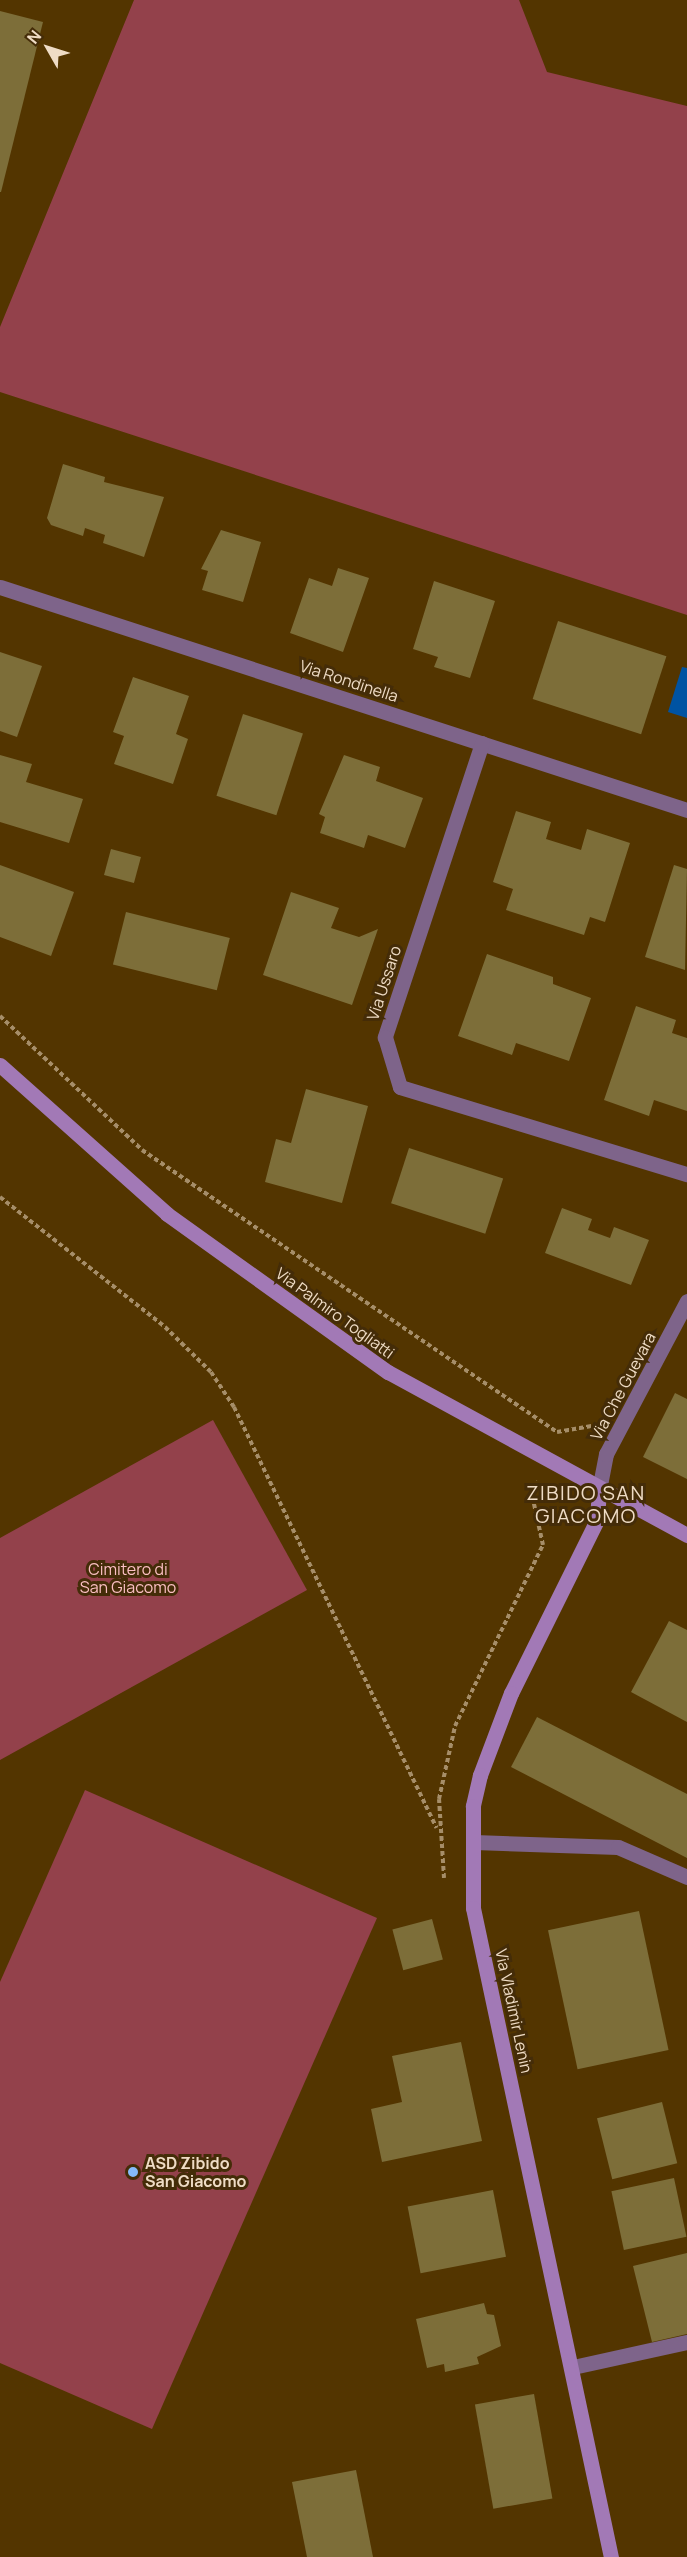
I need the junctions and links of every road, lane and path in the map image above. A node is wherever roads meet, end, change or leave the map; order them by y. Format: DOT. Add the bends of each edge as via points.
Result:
graph roads {
  1 [pos="0,587"];
  2 [pos="482,743"];
  3 [pos="687,810"];
  4 [pos="0,1016"];
  5 [pos="0,1065"];
  6 [pos="687,1174"];
  7 [pos="0,1197"];
  8 [pos="687,1301"];
  9 [pos="546,1460"];
  10 [pos="599,1490"];
  11 [pos="687,1535"];
  12 [pos="474,1842"];
  13 [pos="687,1877"];
  14 [pos="687,2342"];
  15 [pos="573,2367"];
  16 [pos="611,2557"];
  1 -- 2 [label="street, Via Rondinella"];
  2 -- 3 [label="street, Via Rondinella"];
  2 -- 6 [label="street, Via Ussaro" via="385,1037 400,1087"];
  4 -- 9 [label="path" via="142,1150 557,1432"];
  5 -- 9 [label="street, Via Palmiro Togliatti" via="167,1214 388,1372"];
  7 -- 9 [label="path" via="165,1327 211,1372 234,1407 437,1828 455,1726 543,1545 532,1495"];
  8 -- 10 [label="street, Via Che Guevara" via="606,1454"];
  9 -- 10 [label="street, Via Palmiro Togliatti"];
  10 -- 11 [label="street, Via Palmiro Togliatti"];
  10 -- 12 [label="street, Via Vladimir Lenin" via="597,1520 511,1694 480,1775"];
  12 -- 13 [label="street" via="618,1847"];
  12 -- 15 [label="street, Via Vladimir Lenin" via="474,1908"];
  14 -- 15 [label="street"];
  15 -- 16 [label="street, Via Vladimir Lenin"];
}
